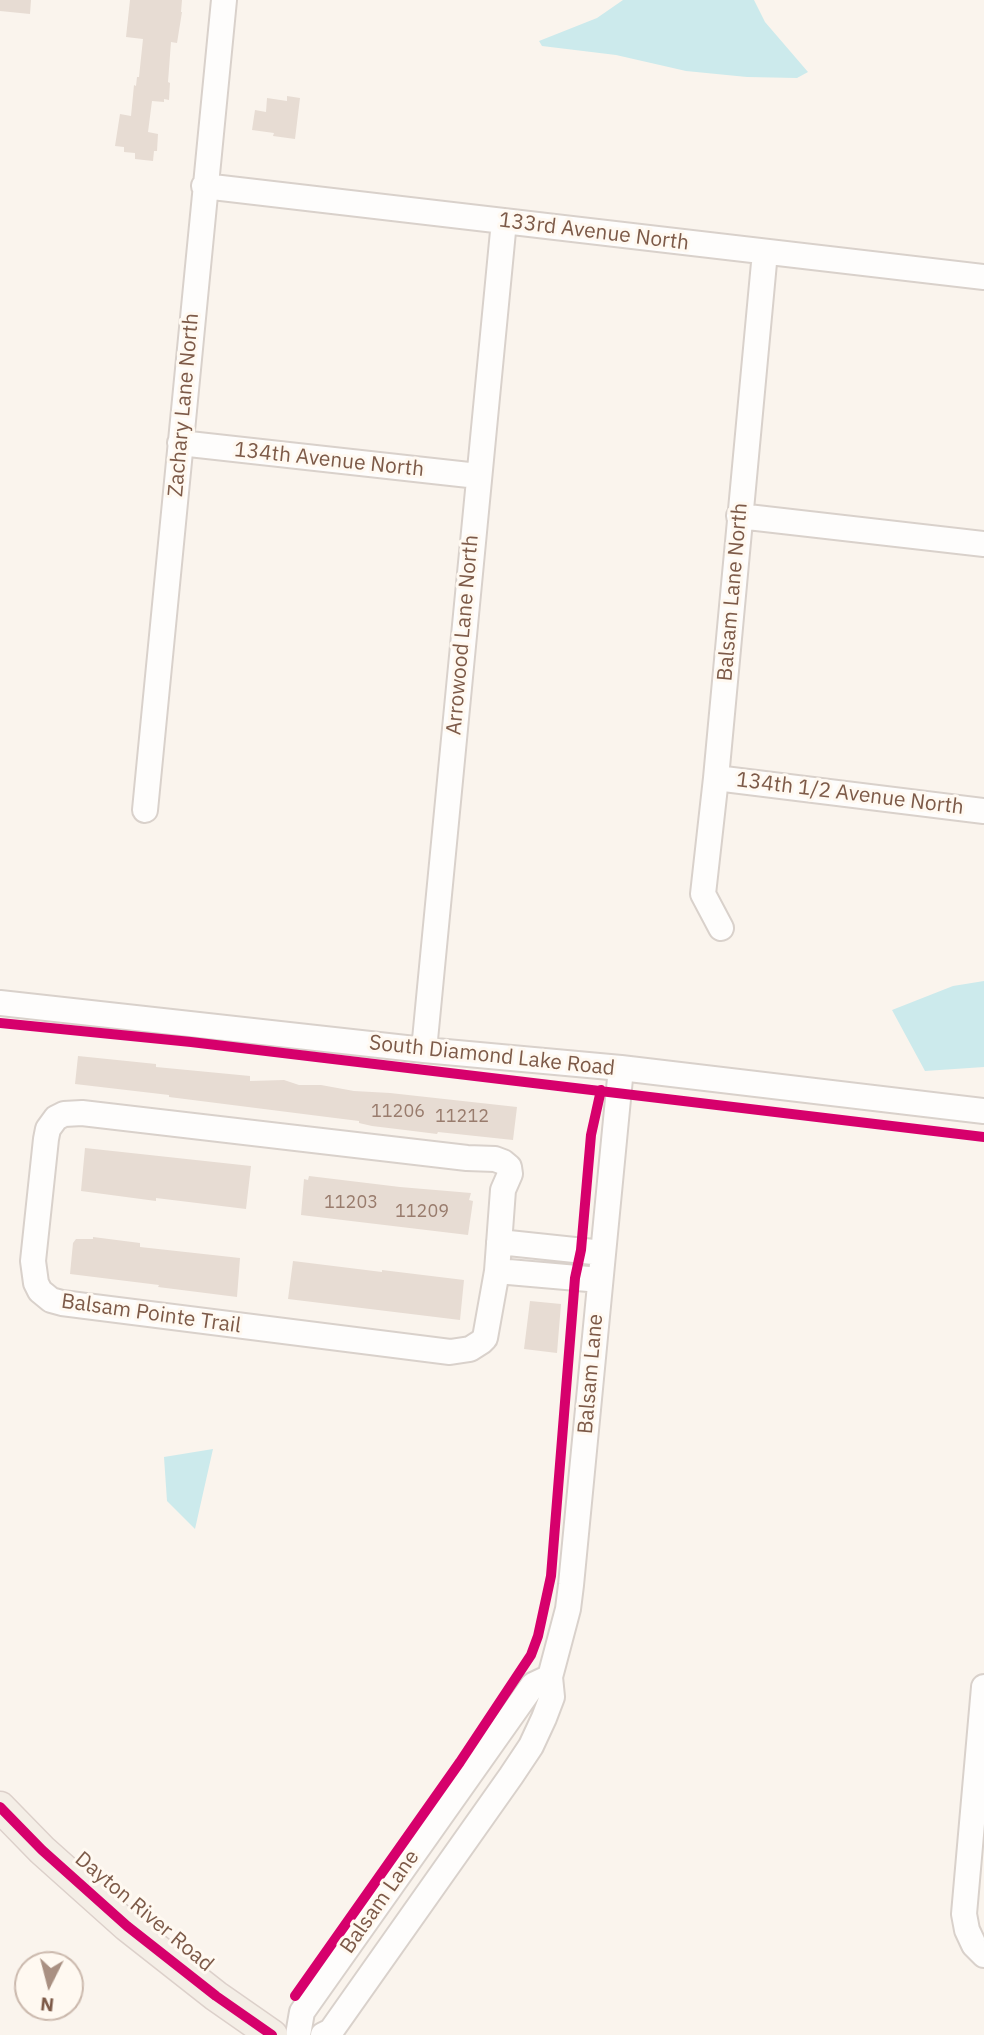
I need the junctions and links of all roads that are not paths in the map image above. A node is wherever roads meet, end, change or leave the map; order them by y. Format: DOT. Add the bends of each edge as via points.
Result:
graph roads {
  1 [pos="224,0"];
  2 [pos="205,186"];
  3 [pos="504,221"];
  4 [pos="765,252"];
  5 [pos="984,277"];
  6 [pos="180,443"];
  7 [pos="478,476"];
  8 [pos="739,516"];
  9 [pos="984,544"];
  10 [pos="716,778"];
  11 [pos="145,810"];
  12 [pos="984,811"];
  13 [pos="721,928"];
  14 [pos="0,1003"];
  15 [pos="424,1050"];
  16 [pos="621,1069"];
  17 [pos="984,1111"];
  18 [pos="499,1242"];
  19 [pos="603,1253"];
  20 [pos="497,1271"];
  21 [pos="600,1280"];
  22 [pos="550,1677"];
  23 [pos="984,1687"];
  24 [pos="984,1694"];
  25 [pos="0,1807"];
  26 [pos="979,1950"];
  27 [pos="272,2035"];
  28 [pos="298,2035"];
  29 [pos="323,2035"];
  1 -- 2 [label="street, Zachary Lane North"];
  2 -- 3 [label="street, 133rd Avenue North"];
  2 -- 6 [label="street, Zachary Lane North"];
  3 -- 4 [label="street, 133rd Avenue North"];
  3 -- 7 [label="street, Arrowood Lane North"];
  4 -- 5 [label="street, 133rd Avenue North"];
  4 -- 8 [label="street, Balsam Lane North"];
  6 -- 7 [label="street, 134th Avenue North"];
  6 -- 11 [label="street, Zachary Lane North"];
  7 -- 15 [label="street, Arrowood Lane North"];
  8 -- 9 [label="street"];
  8 -- 10 [label="street, Balsam Lane North"];
  10 -- 12 [label="street, 134th 1/2 Avenue North"];
  10 -- 13 [label="street, Balsam Lane North" via="703,894"];
  14 -- 15 [label="street, South Diamond Lake Road"];
  15 -- 16 [label="street, South Diamond Lake Road"];
  16 -- 17 [label="street, South Diamond Lake Road"];
  16 -- 19 [label="street, Balsam Lane"];
  18 -- 19 [label="street"];
  18 -- 20 [label="street, Balsam Pointe Trail"];
  18 -- 20 [label="street, Balsam Pointe Trail" via="503,1190 510,1174 500,1160 82,1113 64,1114 48,1129 33,1261 34,1278 51,1300 450,1352 470,1349 485,1338"];
  19 -- 21 [label="street, Balsam Lane"];
  20 -- 21 [label="street"];
  21 -- 22 [label="street, Balsam Lane" via="568,1609"];
  22 -- 28 [label="street, Balsam Lane" via="533,1685 302,2012"];
  22 -- 29 [label="street, Balsam Lane" via="552,1697 524,1756 331,2031"];
  23 -- 24 [label="street"];
  24 -- 26 [label="street" via="964,1914"];
  25 -- 27 [label="main road, Dayton River Road" via="127,1926"];
}
